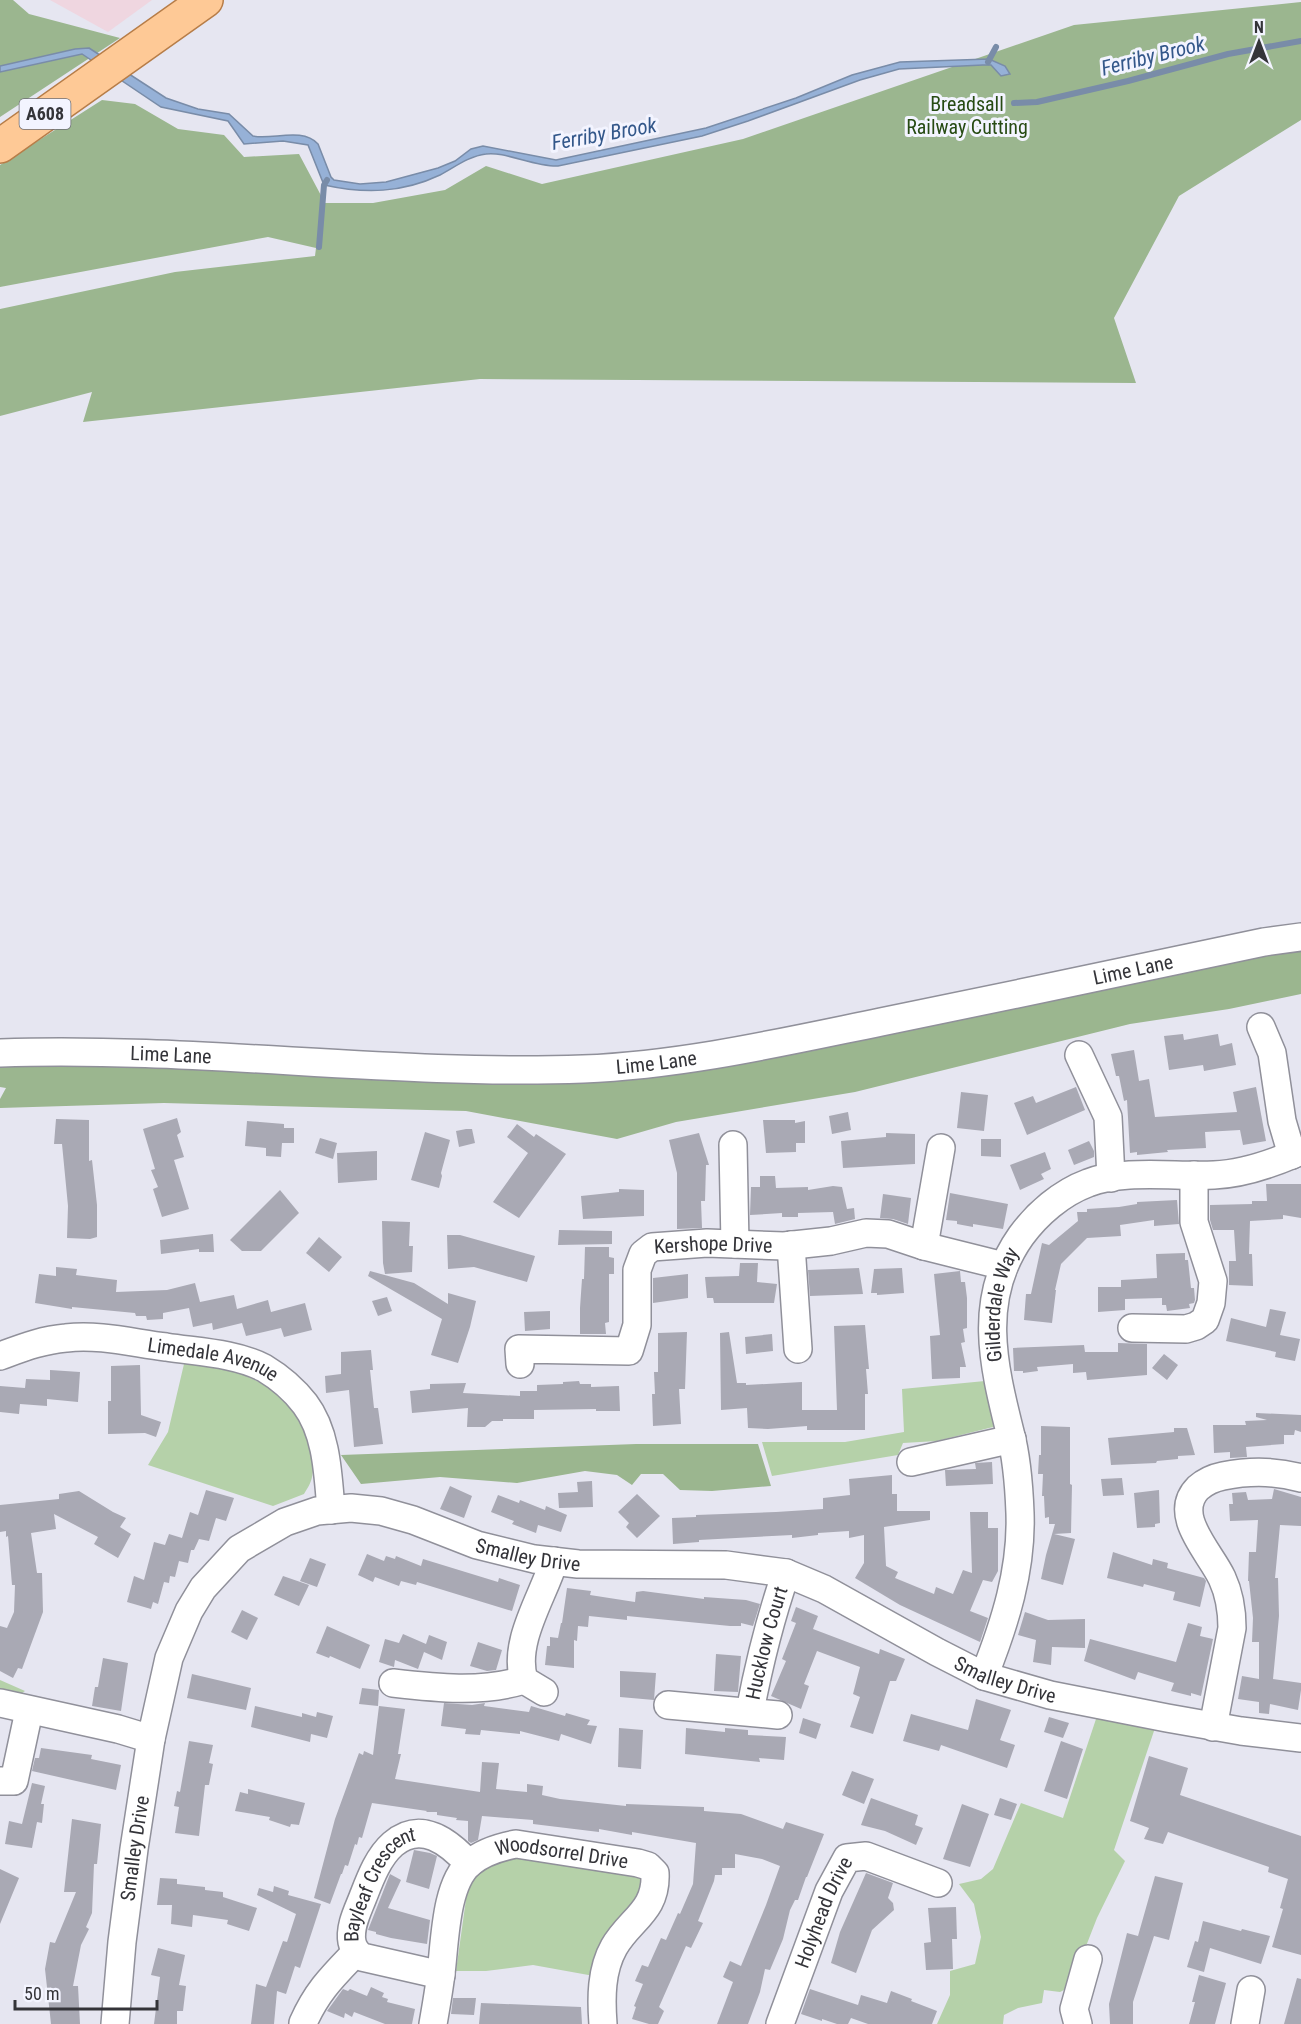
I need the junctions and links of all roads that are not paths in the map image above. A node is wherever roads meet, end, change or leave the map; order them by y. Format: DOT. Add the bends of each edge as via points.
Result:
graph roads {
  1 [pos="206,0"];
  2 [pos="0,146"];
  3 [pos="1301,938"];
  4 [pos="1262,1027"];
  5 [pos="0,1053"];
  6 [pos="1079,1055"];
  7 [pos="733,1145"];
  8 [pos="941,1148"];
  9 [pos="1296,1153"];
  10 [pos="1194,1175"];
  11 [pos="1111,1178"];
  12 [pos="735,1244"];
  13 [pos="791,1245"];
  14 [pos="924,1246"];
  15 [pos="1004,1266"];
  16 [pos="1132,1328"];
  17 [pos="798,1349"];
  18 [pos="0,1356"];
  19 [pos="520,1364"];
  20 [pos="1012,1439"];
  21 [pos="911,1462"];
  22 [pos="1301,1478"];
  23 [pos="331,1510"];
  24 [pos="554,1561"];
  25 [pos="786,1573"];
  26 [pos="984,1676"];
  27 [pos="393,1683"];
  28 [pos="0,1703"];
  29 [pos="668,1706"];
  30 [pos="29,1711"];
  31 [pos="750,1711"];
  32 [pos="778,1715"];
  33 [pos="1213,1727"];
  34 [pos="1301,1738"];
  35 [pos="151,1739"];
  36 [pos="0,1780"];
  37 [pos="469,1864"];
  38 [pos="938,1883"];
  39 [pos="356,1952"];
  40 [pos="1089,1959"];
  41 [pos="441,1975"];
  42 [pos="1251,1990"];
  43 [pos="303,2023"];
  44 [pos="115,2024"];
  45 [pos="434,2024"];
  46 [pos="603,2024"];
  47 [pos="780,2024"];
  48 [pos="1078,2024"];
  49 [pos="1245,2024"];
  1 -- 2 [label="main road, A608"];
  3 -- 5 [label="street, Lime Lane" via="1264,942 768,1045 674,1061 584,1069 487,1069 122,1052"];
  4 -- 9 [label="street" via="1272,1053 1282,1121"];
  6 -- 11 [label="street" via="1108,1117"];
  7 -- 12 [label="street"];
  8 -- 14 [label="street"];
  9 -- 10 [label="street, Gilderdale Way" via="1239,1171"];
  10 -- 11 [label="street, Gilderdale Way"];
  10 -- 16 [label="street" via="1194,1222 1213,1281 1211,1303 1204,1320 1196,1326"];
  11 -- 15 [label="street, Gilderdale Way" via="1087,1183 1054,1202 1027,1228"];
  12 -- 13 [label="street, Kershope Drive"];
  12 -- 19 [label="street, Kershope Drive" via="652,1247 643,1254 638,1270 636,1325 629,1350 519,1349"];
  13 -- 14 [label="street, Kershope Drive" via="866,1233 888,1234"];
  13 -- 17 [label="street"];
  14 -- 15 [label="street, Kershope Drive"];
  15 -- 20 [label="street, Gilderdale Way" via="993,1306 993,1339 996,1377"];
  18 -- 23 [label="street, Limedale Avenue" via="39,1342 92,1337 226,1356 264,1369 292,1390 314,1418 327,1467"];
  20 -- 21 [label="street"];
  20 -- 26 [label="street, Gilderdale Way" via="1019,1492 1017,1567 1002,1627"];
  22 -- 33 [label="street" via="1275,1473 1226,1475 1212,1478 1192,1494 1188,1507 1190,1523 1222,1578 1232,1614"];
  23 -- 24 [label="street, Smalley Drive" via="381,1511 504,1553"];
  23 -- 35 [label="street, Smalley Drive" via="317,1510 258,1537 239,1549 203,1588 169,1658"];
  24 -- 25 [label="street, Smalley Drive" via="726,1565"];
  24 -- 27 [label="street" via="523,1648 521,1671 534,1686 468,1689"];
  25 -- 26 [label="street, Smalley Drive" via="824,1589"];
  25 -- 31 [label="street, Hucklow Court" via="772,1614"];
  26 -- 33 [label="street, Smalley Drive" via="1050,1695"];
  28 -- 30 [label="street"];
  29 -- 31 [label="street, Hucklow Court"];
  30 -- 35 [label="street"];
  30 -- 36 [label="street" via="14,1781"];
  31 -- 32 [label="street, Hucklow Court"];
  33 -- 34 [label="street, Smalley Drive"];
  35 -- 44 [label="street, Smalley Drive" via="122,1942"];
  37 -- 39 [label="street, Bayleaf Crescent" via="447,1841 432,1835 407,1836 393,1844 378,1863 358,1911 352,1929"];
  37 -- 41 [label="street, Woodsorrel Drive" via="452,1895"];
  37 -- 46 [label="street, Woodsorrel Drive" via="497,1848 516,1844 638,1863 655,1873 651,1900 614,1948 607,1965 602,1984"];
  38 -- 47 [label="street, Holyhead Drive" via="866,1856 847,1858 829,1891"];
  39 -- 41 [label="street, Bayleaf Crescent" via="362,1957"];
  39 -- 43 [label="street" via="312,2001"];
  40 -- 48 [label="street" via="1074,2009"];
  41 -- 45 [label="street, Woodsorrel Drive"];
  42 -- 49 [label="street"];
}
